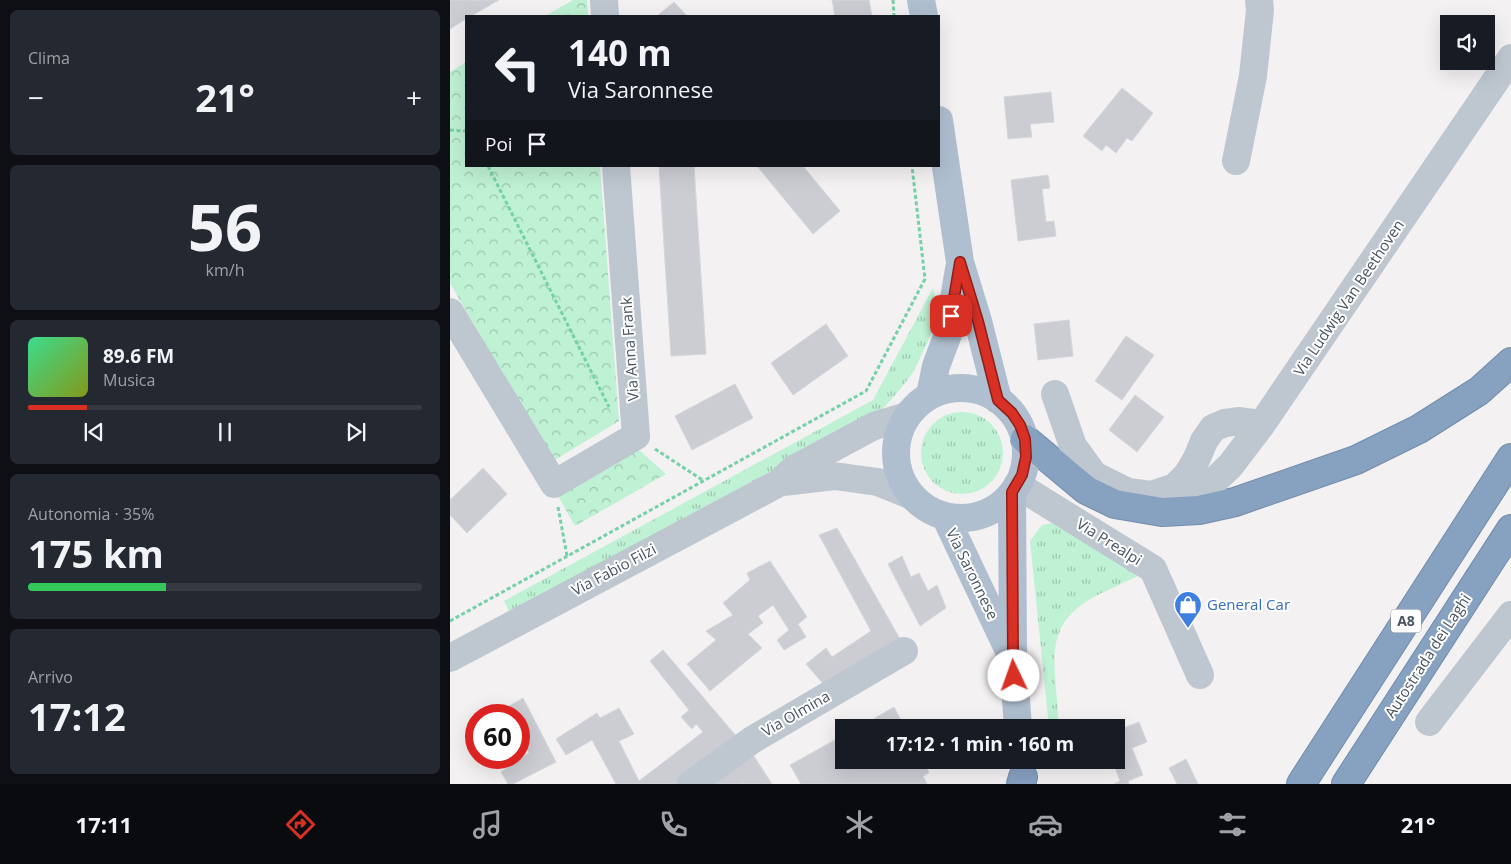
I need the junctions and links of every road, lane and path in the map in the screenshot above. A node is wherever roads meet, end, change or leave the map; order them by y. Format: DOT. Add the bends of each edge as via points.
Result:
graph roads {
  1 [pos="604,0"];
  2 [pos="892,0"];
  3 [pos="921,0"];
  4 [pos="1259,0"];
  5 [pos="605,15"];
  6 [pos="894,15"];
  7 [pos="924,15"];
  8 [pos="1511,58"];
  9 [pos="940,127"];
  10 [pos="450,130"];
  11 [pos="465,130"];
  12 [pos="1236,161"];
  13 [pos="489,167"];
  14 [pos="616,167"];
  15 [pos="912,167"];
  16 [pos="960,262"];
  17 [pos="450,312"];
  18 [pos="1511,362"];
  19 [pos="1055,394"];
  20 [pos="930,395"];
  21 [pos="998,400"];
  22 [pos="907,416"];
  23 [pos="1262,424"];
  24 [pos="631,439"];
  25 [pos="1025,439"];
  26 [pos="1511,458"];
  27 [pos="704,481"];
  28 [pos="778,483"];
  29 [pos="554,484"];
  30 [pos="1015,489"];
  31 [pos="910,495"];
  32 [pos="1162,512"];
  33 [pos="945,516"];
  34 [pos="1511,529"];
  35 [pos="568,556"];
  36 [pos="1511,615"];
  37 [pos="450,621"];
  38 [pos="904,651"];
  39 [pos="450,658"];
  40 [pos="1013,658"];
  41 [pos="1200,675"];
  42 [pos="1017,719"];
  43 [pos="1429,722"];
  44 [pos="691,784"];
  45 [pos="1300,784"];
  46 [pos="1346,784"];
  1 -- 5 [label="street"];
  2 -- 6 [label="path"];
  3 -- 7 [label="main road"];
  4 -- 12 [label="street" via="1253,76"];
  8 -- 23 [label="street, Via Ludwig Van Beethoven"];
  9 -- 16 [label="main road, Via Saronnese"];
  10 -- 11 [label="path"];
  13 -- 24 [label="path"];
  14 -- 24 [label="street, Via Anna Frank"];
  15 -- 27 [label="path" via="925,279 866,391"];
  16 -- 20 [label="main road, Via Saronnese" via="948,334"];
  16 -- 21 [label="main road, Via Saronnese"];
  17 -- 29 [label="street"];
  18 -- 32 [label="highway" via="1479,390 1419,429 1356,460 1235,502 1199,510"];
  19 -- 23 [label="street" via="1073,446 1094,476 1128,492 1151,495 1174,487 1187,475 1213,428 1240,421"];
  20 -- 21 [label="main road, Via Saronnese" via="970,388"];
  20 -- 22 [label="main road, Via Saronnese"];
  21 -- 25 [label="main road, Via Saronnese" via="1012,413"];
  22 -- 28 [label="street, Via Fabio Filzi" via="874,426 794,469"];
  22 -- 31 [label="main road, Via Saronnese" via="898,435 895,456 900,477"];
  23 -- 32 [label="street, Via Ludwig Van Beethoven" via="1230,466 1193,501"];
  24 -- 27 [label="path"];
  24 -- 29 [label="street"];
  25 -- 30 [label="main road, Via Saronnese" via="1026,457"];
  25 -- 32 [label="highway" via="1086,490 1115,504"];
  26 -- 45 [label="highway, A8"];
  27 -- 35 [label="path"];
  28 -- 31 [label="street, Via Fabio Filzi" via="834,476 878,482"];
  28 -- 39 [label="street, Via Fabio Filzi"];
  29 -- 35 [label="path"];
  30 -- 33 [label="main road, Via Saronnese" via="1007,500 973,518"];
  30 -- 40 [label="main road, Via Saronnese"];
  30 -- 41 [label="street, Via Prealpi" via="1153,569"];
  31 -- 33 [label="main road, Via Saronnese" via="922,506"];
  33 -- 40 [label="main road, Via Saronnese"];
  34 -- 46 [label="highway, Autostrada dei Laghi / A8"];
  35 -- 37 [label="path"];
  36 -- 43 [label="street"];
  38 -- 44 [label="street, Via Olmina" via="752,740"];
  40 -- 42 [label="main road, Via Saronnese"];
}
